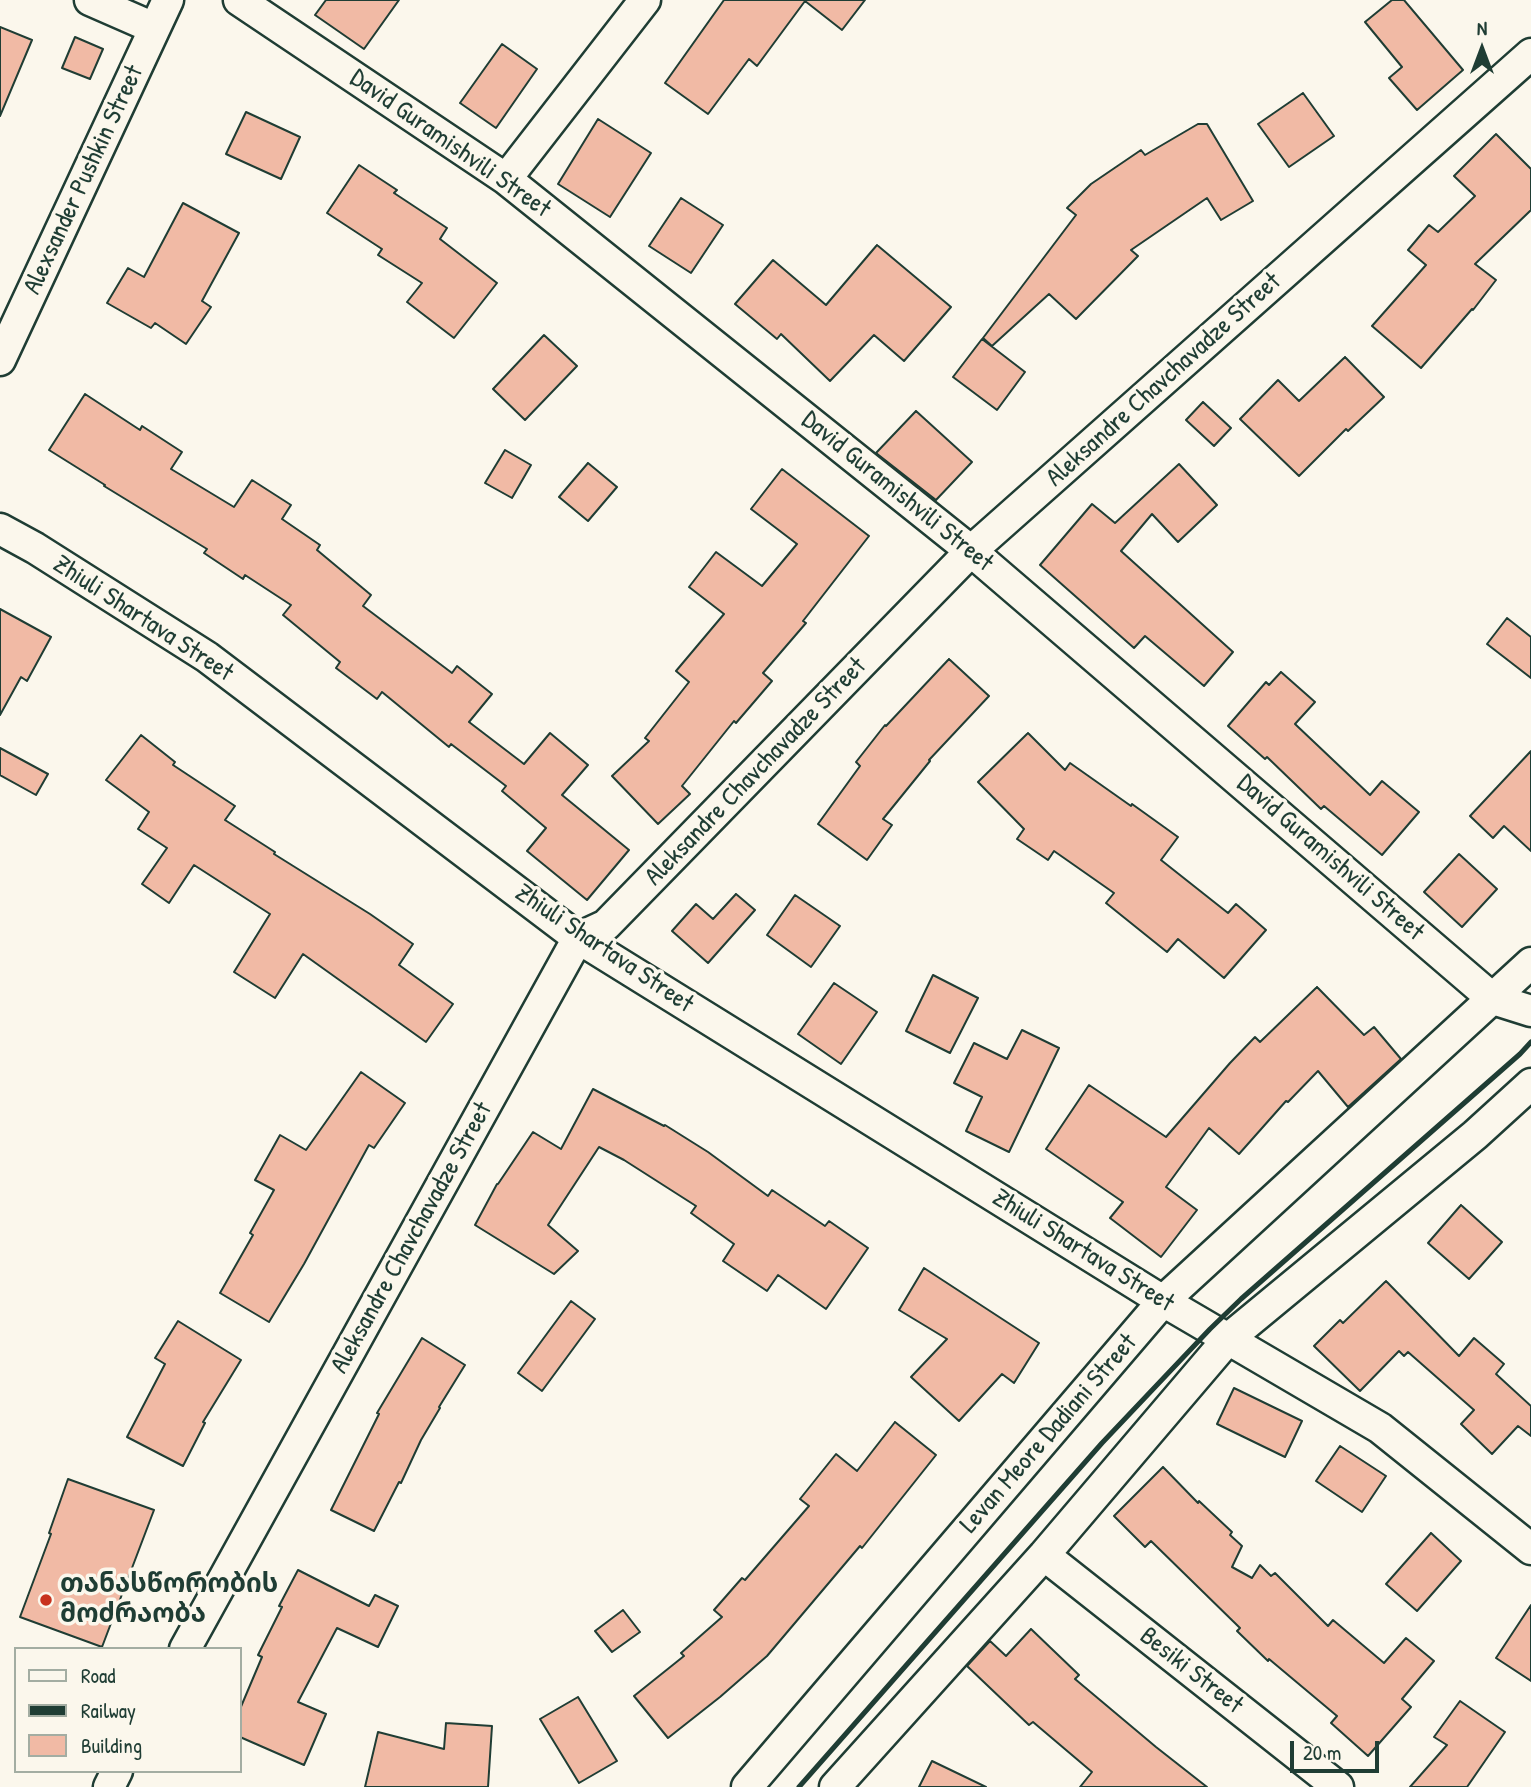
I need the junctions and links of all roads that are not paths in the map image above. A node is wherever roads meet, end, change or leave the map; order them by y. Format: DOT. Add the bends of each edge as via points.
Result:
graph roads {
  1 [pos="90,0"];
  2 [pos="168,0"];
  3 [pos="239,0"];
  4 [pos="645,0"];
  5 [pos="154,28"];
  6 [pos="1531,54"];
  7 [pos="506,179"];
  8 [pos="0,360"];
  9 [pos="0,529"];
  10 [pos="971,551"];
  11 [pos="578,937"];
  12 [pos="1531,963"];
  13 [pos="1493,999"];
  14 [pos="1531,1011"];
  15 [pos="1531,1084"];
  16 [pos="1163,1301"];
  17 [pos="1228,1339"];
  18 [pos="1531,1549"];
  19 [pos="1044,1555"];
  20 [pos="186,1647"];
  21 [pos="747,1787"];
  22 [pos="835,1787"];
  23 [pos="1338,1787"];
  1 -- 5 [label="street"];
  2 -- 5 [label="street, Alexsander Pushkin Street"];
  3 -- 7 [label="street, David Guramishvili Street"];
  4 -- 7 [label="street"];
  5 -- 8 [label="street, Alexsander Pushkin Street"];
  6 -- 10 [label="street, Aleksandre Chavchavadze Street"];
  7 -- 10 [label="street, David Guramishvili Street"];
  9 -- 11 [label="street, Zhiuli Shartava Street" via="207,657"];
  10 -- 11 [label="street, Aleksandre Chavchavadze Street" via="606,925"];
  10 -- 13 [label="street, David Guramishvili Street"];
  11 -- 16 [label="street, Zhiuli Shartava Street"];
  11 -- 20 [label="street, Aleksandre Chavchavadze Street"];
  12 -- 13 [label="street, Levan Meore Dadiani Street"];
  13 -- 14 [label="street, David Guramishvili Street"];
  13 -- 16 [label="street, Levan Meore Dadiani Street"];
  15 -- 17 [label="street"];
  16 -- 17 [label="street, Zhiuli Shartava Street"];
  16 -- 21 [label="street, Levan Meore Dadiani Street"];
  17 -- 18 [label="street, Zhiuli Shartava Street" via="1380,1428"];
  17 -- 19 [label="street"];
  19 -- 22 [label="street"];
  19 -- 23 [label="street, Besiki Street"];
}
